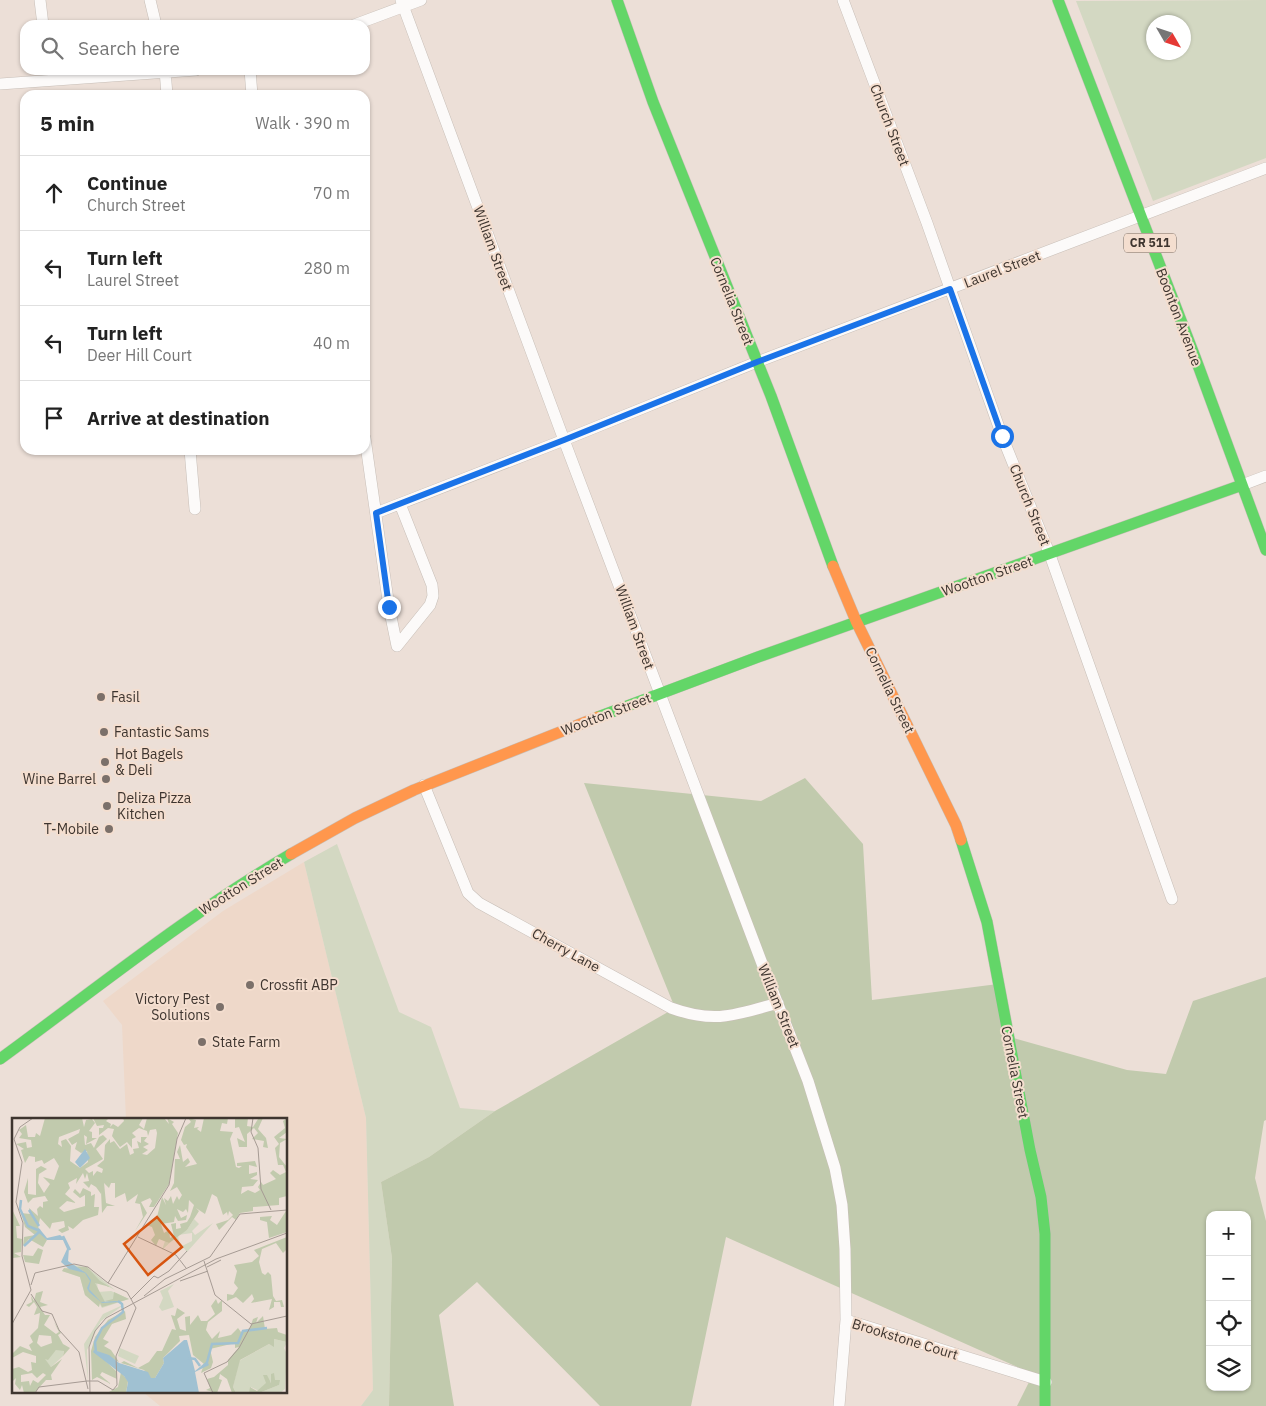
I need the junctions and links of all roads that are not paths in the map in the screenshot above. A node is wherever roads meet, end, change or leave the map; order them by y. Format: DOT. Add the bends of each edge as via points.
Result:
graph roads {
  1 [pos="40,0"];
  2 [pos="150,0"];
  3 [pos="421,0"];
  4 [pos="617,0"];
  5 [pos="843,0"];
  6 [pos="1058,0"];
  7 [pos="402,4"];
  8 [pos="42,20"];
  9 [pos="155,20"];
  10 [pos="365,20"];
  11 [pos="49,75"];
  12 [pos="165,75"];
  13 [pos="250,75"];
  14 [pos="0,84"];
  15 [pos="167,90"];
  16 [pos="252,90"];
  17 [pos="1266,168"];
  18 [pos="1140,216"];
  19 [pos="950,289"];
  20 [pos="757,362"];
  21 [pos="564,440"];
  22 [pos="190,455"];
  23 [pos="367,455"];
  24 [pos="1266,476"];
  25 [pos="1242,485"];
  26 [pos="400,504"];
  27 [pos="195,509"];
  28 [pos="376,513"];
  29 [pos="1266,550"];
  30 [pos="1050,555"];
  31 [pos="856,621"];
  32 [pos="660,693"];
  33 [pos="424,785"];
  34 [pos="1172,899"];
  35 [pos="778,1003"];
  36 [pos="0,1059"];
  37 [pos="846,1320"];
  38 [pos="1046,1382"];
  39 [pos="839,1406"];
  40 [pos="1045,1406"];
  1 -- 8 [label="street"];
  2 -- 9 [label="street"];
  3 -- 7 [label="street"];
  4 -- 20 [label="street, Cornelia Street" via="653,102"];
  5 -- 19 [label="street, Church Street"];
  6 -- 18 [label="street, Boonton Avenue / CR 511"];
  7 -- 10 [label="street"];
  7 -- 21 [label="street, William Street"];
  11 -- 14 [label="street"];
  12 -- 15 [label="street"];
  13 -- 16 [label="street"];
  17 -- 18 [label="street, Laurel Street"];
  18 -- 19 [label="street, Laurel Street"];
  18 -- 25 [label="street, Boonton Avenue / CR 511"];
  19 -- 20 [label="street, Laurel Street"];
  19 -- 30 [label="street, Church Street" via="1002,436"];
  20 -- 21 [label="street, Laurel Street"];
  20 -- 31 [label="street, Cornelia Street"];
  21 -- 26 [label="street, Laurel Street"];
  21 -- 32 [label="street, William Street"];
  22 -- 27 [label="street"];
  23 -- 28 [label="street"];
  24 -- 25 [label="street, Wootton Street"];
  25 -- 29 [label="street, Boonton Avenue / CR 511"];
  25 -- 30 [label="street, Wootton Street"];
  26 -- 28 [label="street, Laurel Street"];
  26 -- 28 [label="street" via="432,585 433,596 430,605 397,646"];
  30 -- 31 [label="street, Wootton Street"];
  30 -- 34 [label="street, Church Street"];
  31 -- 32 [label="street, Wootton Street"];
  31 -- 38 [label="street, Cornelia Street" via="956,825 987,922 1030,1150 1042,1197"];
  32 -- 33 [label="street, Wootton Street"];
  32 -- 35 [label="street, William Street"];
  33 -- 35 [label="street, Cherry Lane" via="468,893 479,903 671,1008 690,1015 731,1016"];
  33 -- 36 [label="street, Wootton Street" via="352,820 231,891"];
  35 -- 37 [label="street, William Street" via="808,1080 835,1168 842,1205"];
  37 -- 38 [label="street, Brookstone Court"];
  37 -- 39 [label="street, Brookstone Court"];
  38 -- 40 [label="street, Cornelia Street"];
}
